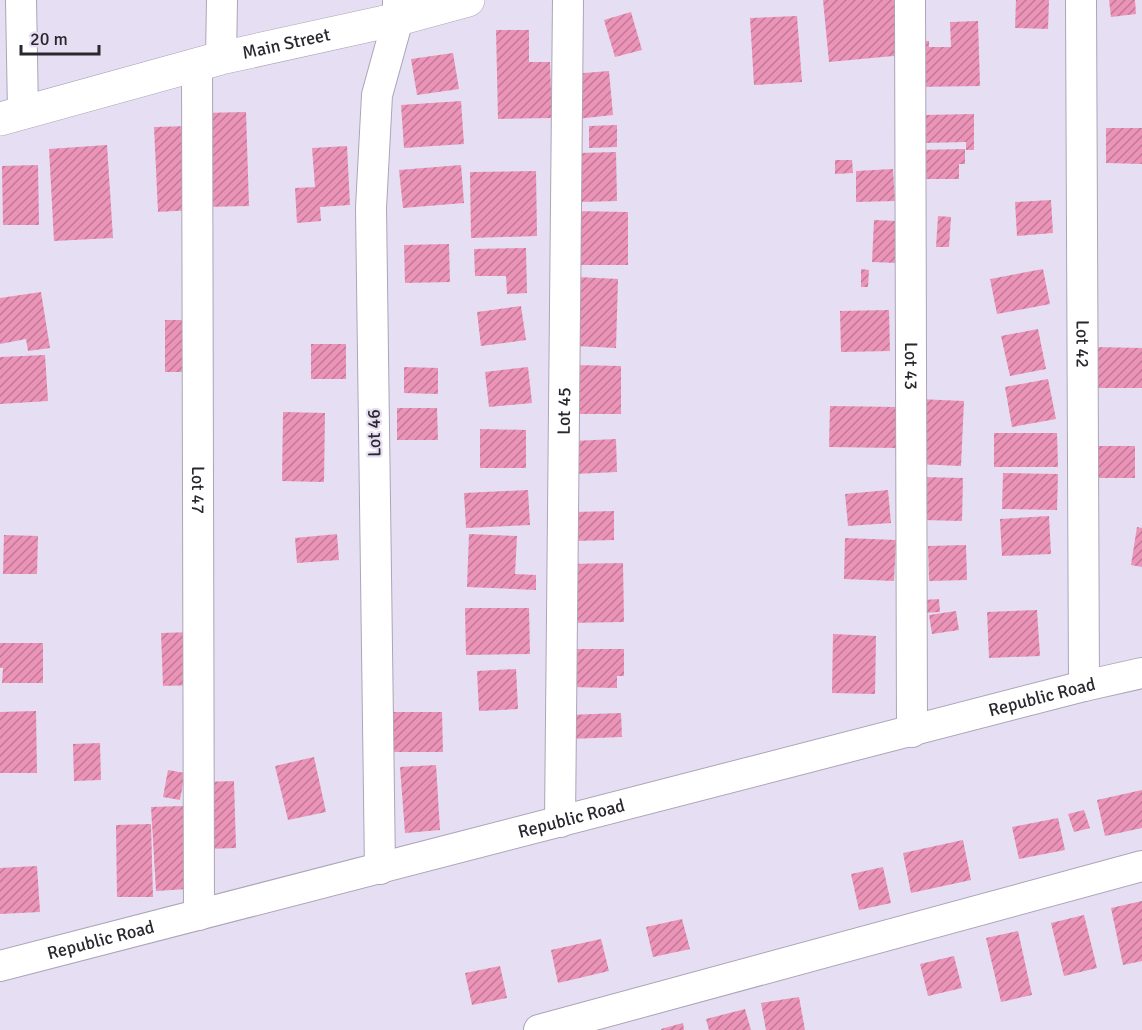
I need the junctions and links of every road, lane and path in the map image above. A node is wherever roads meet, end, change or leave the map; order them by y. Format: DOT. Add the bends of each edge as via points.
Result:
graph roads {
  1 [pos="21,0"];
  2 [pos="222,0"];
  3 [pos="468,0"];
  4 [pos="568,0"];
  5 [pos="910,0"];
  6 [pos="1081,0"];
  7 [pos="398,9"];
  8 [pos="209,61"];
  9 [pos="12,116"];
  10 [pos="1142,673"];
  11 [pos="1084,686"];
  12 [pos="912,732"];
  13 [pos="560,822"];
  14 [pos="1142,866"];
  15 [pos="380,869"];
  16 [pos="200,915"];
  17 [pos="0,966"];
  18 [pos="539,1030"];
  1 -- 9 [label="street"];
  2 -- 8 [label="street, Lot 47"];
  3 -- 7 [label="street, Main Street"];
  4 -- 13 [label="street, Lot 45"];
  5 -- 12 [label="street, Lot 43"];
  6 -- 11 [label="street, Lot 42"];
  7 -- 8 [label="street, Main Street"];
  7 -- 15 [label="street, Lot 46" via="377,95 371,208"];
  8 -- 9 [label="street, Main Street"];
  8 -- 16 [label="street, Lot 47"];
  10 -- 11 [label="street, Republic Road"];
  11 -- 12 [label="street, Republic Road"];
  12 -- 13 [label="street, Republic Road"];
  13 -- 15 [label="street, Republic Road"];
  14 -- 18 [label="street"];
  15 -- 16 [label="street, Republic Road"];
  16 -- 17 [label="street, Republic Road"];
}
